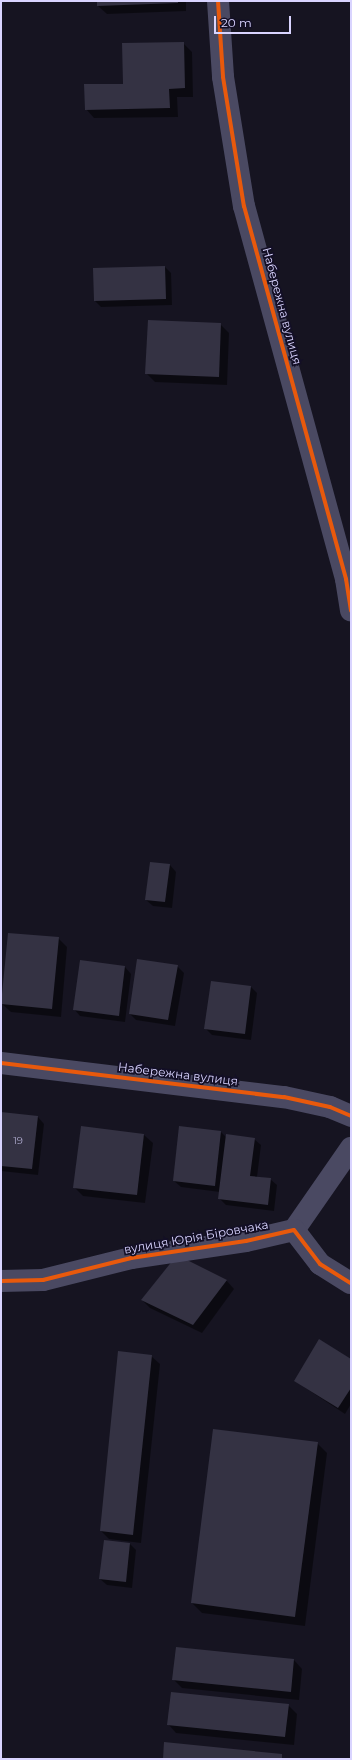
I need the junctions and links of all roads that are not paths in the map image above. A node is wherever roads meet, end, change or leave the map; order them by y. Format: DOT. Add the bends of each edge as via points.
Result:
graph roads {
  1 [pos="218,1"];
  2 [pos="351,611"];
  3 [pos="1,1063"];
  4 [pos="351,1116"];
  5 [pos="351,1148"];
  6 [pos="294,1230"];
  7 [pos="1,1281"];
  8 [pos="351,1283"];
  1 -- 2 [label="street, Набережна вулиця" via="223,77 244,206 344,572"];
  3 -- 4 [label="street, Набережна вулиця" via="284,1097 330,1107"];
  5 -- 6 [label="street"];
  6 -- 7 [label="street, вулиця Юрія Біровчака" via="246,1241 130,1258 43,1280"];
  6 -- 8 [label="street" via="320,1264"];
}
